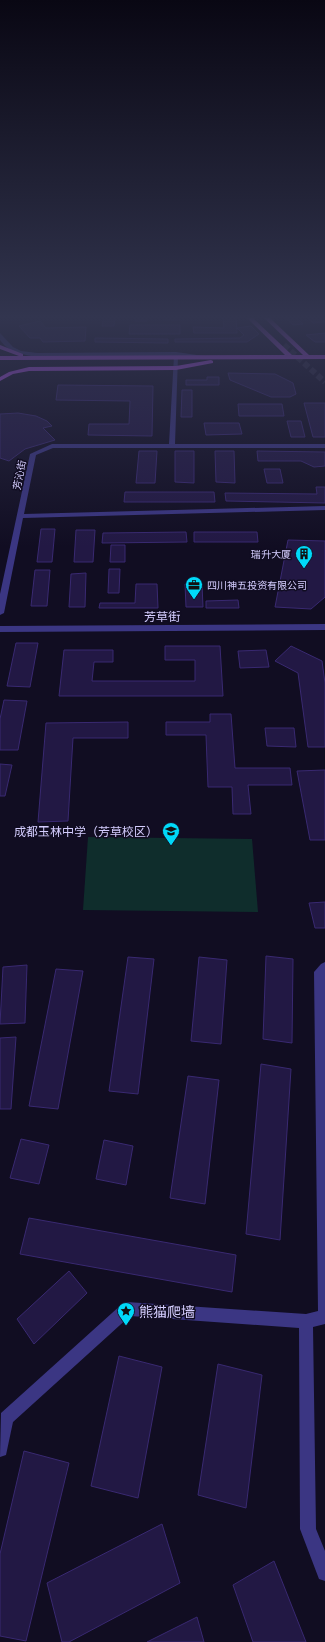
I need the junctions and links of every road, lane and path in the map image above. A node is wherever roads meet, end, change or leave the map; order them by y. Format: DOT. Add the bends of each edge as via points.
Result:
graph roads {
  1 [pos="174,394"];
  2 [pos="172,446"];
  3 [pos="325,446"];
  4 [pos="325,508"];
  5 [pos="21,516"];
  6 [pos="0,613"];
  7 [pos="325,627"];
  8 [pos="0,629"];
  9 [pos="325,967"];
  10 [pos="325,1317"];
  11 [pos="306,1321"];
  12 [pos="3,1418"];
  13 [pos="0,1448"];
  14 [pos="325,1573"];
  1 -- 2 [label="street"];
  2 -- 3 [label="street, 芳沁街"];
  2 -- 5 [label="street, 芳沁街" via="52,446 33,454"];
  4 -- 5 [label="street"];
  5 -- 6 [label="street, 芳沁街"];
  7 -- 8 [label="street, 芳草街"];
  9 -- 10 [label="street" via="320,972"];
  10 -- 11 [label="street"];
  11 -- 12 [label="street" via="127,1309"];
  11 -- 14 [label="street" via="308,1529"];
  12 -- 13 [label="street"];
}
